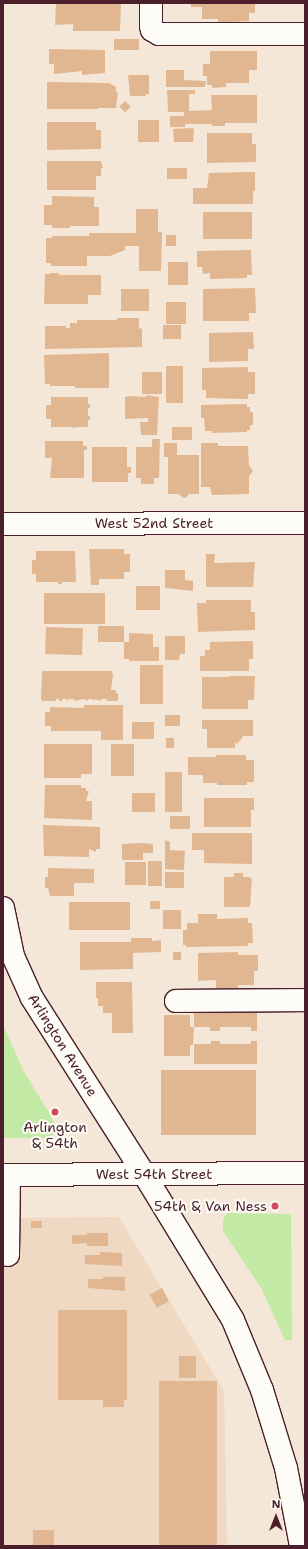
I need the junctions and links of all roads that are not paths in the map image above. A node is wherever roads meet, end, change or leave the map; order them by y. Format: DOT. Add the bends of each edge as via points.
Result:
graph roads {
  1 [pos="151,3"];
  2 [pos="305,34"];
  3 [pos="305,523"];
  4 [pos="3,524"];
  5 [pos="3,908"];
  6 [pos="305,1000"];
  7 [pos="176,1001"];
  8 [pos="305,1173"];
  9 [pos="144,1174"];
  10 [pos="6,1175"];
  11 [pos="8,1255"];
  12 [pos="301,1546"];
  1 -- 2 [label="main road" via="152,30 159,34"];
  3 -- 4 [label="main road, West 52nd Street"];
  5 -- 9 [label="main road, Arlington Avenue" via="13,956 32,998"];
  6 -- 7 [label="main road"];
  8 -- 9 [label="main road, West 54th Street"];
  9 -- 10 [label="main road, West 54th Street"];
  9 -- 12 [label="main road, Arlington Avenue" via="233,1320 262,1390 286,1468"];
  10 -- 11 [label="main road"];
}
